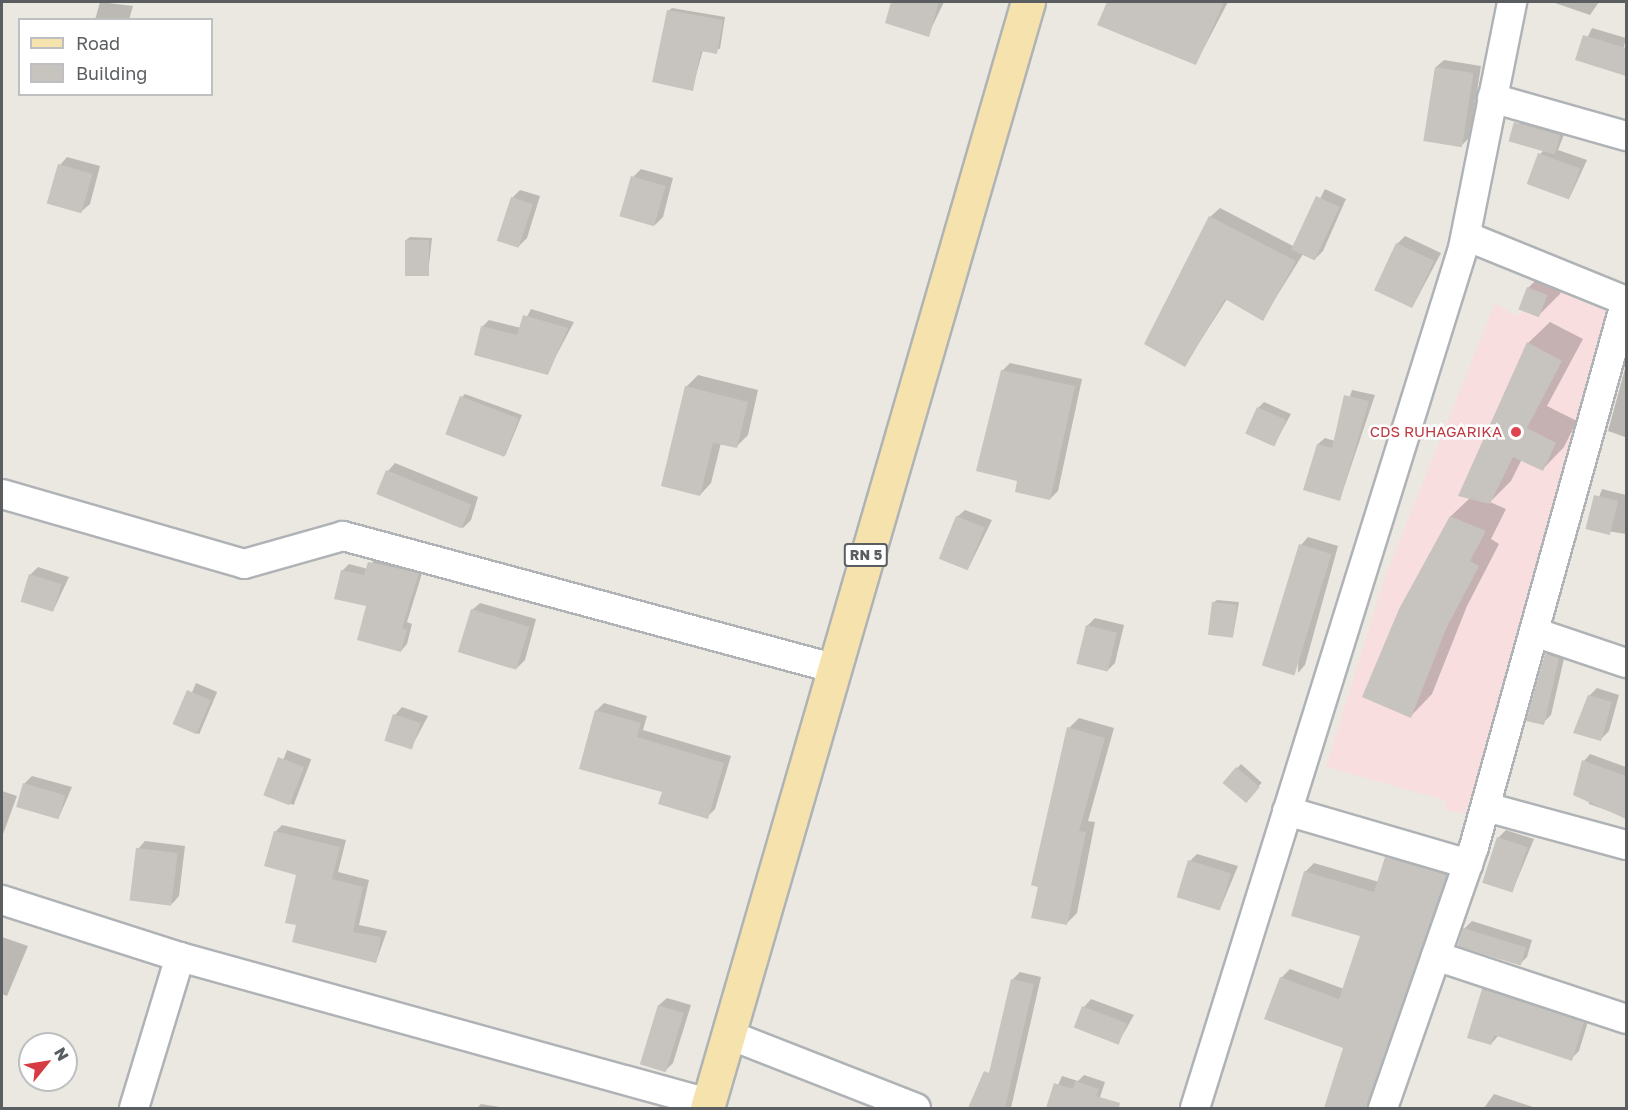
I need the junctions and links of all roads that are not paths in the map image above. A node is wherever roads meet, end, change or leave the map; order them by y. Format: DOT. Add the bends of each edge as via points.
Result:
graph roads {
  1 [pos="1028,2"];
  2 [pos="1512,2"];
  3 [pos="1492,98"];
  4 [pos="1626,136"];
  5 [pos="1466,236"];
  6 [pos="1626,300"];
  7 [pos="2,494"];
  8 [pos="1534,632"];
  9 [pos="1626,663"];
  10 [pos="833,669"];
  11 [pos="1486,807"];
  12 [pos="1287,811"];
  13 [pos="1626,845"];
  14 [pos="1468,864"];
  15 [pos="2,900"];
  16 [pos="1436,956"];
  17 [pos="180,957"];
  18 [pos="1626,1019"];
  19 [pos="727,1034"];
  20 [pos="707,1106"];
  21 [pos="134,1108"];
  22 [pos="916,1108"];
  23 [pos="1195,1108"];
  24 [pos="1383,1108"];
  1 -- 10 [label="main road, RN 5"];
  2 -- 3 [label="street"];
  3 -- 4 [label="street"];
  3 -- 5 [label="street"];
  5 -- 6 [label="street"];
  5 -- 12 [label="street"];
  6 -- 8 [label="street"];
  7 -- 10 [label="street" via="244,564 343,536"];
  8 -- 9 [label="street"];
  8 -- 11 [label="street"];
  10 -- 19 [label="main road, RN 5"];
  11 -- 13 [label="street"];
  11 -- 14 [label="street"];
  12 -- 14 [label="street"];
  12 -- 23 [label="street"];
  14 -- 16 [label="street"];
  15 -- 17 [label="street"];
  16 -- 18 [label="street"];
  16 -- 24 [label="street"];
  17 -- 20 [label="street"];
  17 -- 21 [label="street"];
  19 -- 20 [label="main road, RN 5"];
  19 -- 22 [label="street"];
}
